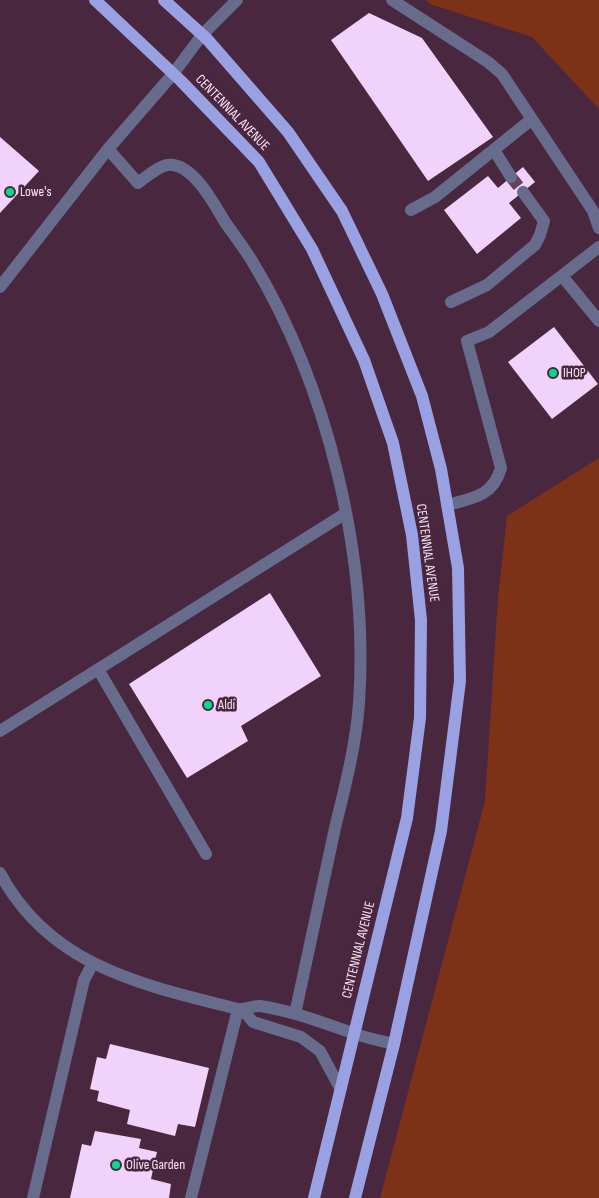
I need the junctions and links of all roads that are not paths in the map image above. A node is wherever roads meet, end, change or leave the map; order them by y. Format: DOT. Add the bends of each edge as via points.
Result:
graph roads {
  1 [pos="96,0"];
  2 [pos="164,0"];
  3 [pos="237,0"];
  4 [pos="392,0"];
  5 [pos="202,35"];
  6 [pos="173,74"];
  7 [pos="532,119"];
  8 [pos="108,149"];
  9 [pos="494,150"];
  10 [pos="511,177"];
  11 [pos="522,192"];
  12 [pos="411,210"];
  13 [pos="599,228"];
  14 [pos="599,247"];
  15 [pos="562,276"];
  16 [pos="0,287"];
  17 [pos="451,302"];
  18 [pos="599,321"];
  19 [pos="447,505"];
  20 [pos="346,513"];
  21 [pos="98,669"];
  22 [pos="0,731"];
  23 [pos="206,854"];
  24 [pos="0,873"];
  25 [pos="93,963"];
  26 [pos="241,1010"];
  27 [pos="295,1014"];
  28 [pos="354,1034"];
  29 [pos="394,1044"];
  30 [pos="340,1088"];
  31 [pos="34,1198"];
  32 [pos="191,1198"];
  33 [pos="314,1198"];
  34 [pos="355,1198"];
  1 -- 6 [label="main road, CENTENNIAL AVENUE"];
  2 -- 5 [label="main road, CENTENNIAL AVENUE"];
  3 -- 5 [label="lane"];
  4 -- 7 [label="lane" via="488,62 502,74"];
  5 -- 6 [label="lane"];
  5 -- 19 [label="main road, CENTENNIAL AVENUE" via="288,132 342,211 382,294 422,396"];
  6 -- 8 [label="lane"];
  6 -- 28 [label="main road, CENTENNIAL AVENUE" via="259,162 312,249 374,388 393,443 412,535 421,620 420,718 408,818"];
  7 -- 9 [label="lane"];
  7 -- 13 [label="lane" via="593,211"];
  8 -- 16 [label="lane"];
  8 -- 20 [label="lane" via="138,183 167,165 182,168 197,180 252,261 303,363"];
  9 -- 10 [label="lane"];
  9 -- 12 [label="lane" via="435,197"];
  11 -- 17 [label="lane" via="544,221 535,245 487,285"];
  14 -- 15 [label="lane"];
  15 -- 18 [label="lane"];
  15 -- 19 [label="lane" via="489,332 467,341 501,468 497,481 485,492"];
  19 -- 29 [label="main road, CENTENNIAL AVENUE" via="458,568 460,681 441,831"];
  20 -- 21 [label="lane"];
  20 -- 27 [label="lane" via="359,610 359,704 349,766"];
  21 -- 22 [label="lane"];
  21 -- 23 [label="lane"];
  24 -- 25 [label="lane" via="27,914 54,940"];
  25 -- 26 [label="lane" via="149,986"];
  25 -- 31 [label="lane" via="84,980"];
  26 -- 27 [label="lane" via="258,1006"];
  26 -- 30 [label="lane" via="253,1022 300,1038 320,1051"];
  26 -- 32 [label="lane"];
  27 -- 28 [label="lane"];
  28 -- 29 [label="lane"];
  28 -- 30 [label="main road, CENTENNIAL AVENUE"];
  29 -- 34 [label="main road, CENTENNIAL AVENUE"];
  30 -- 33 [label="main road, CENTENNIAL AVENUE"];
}
